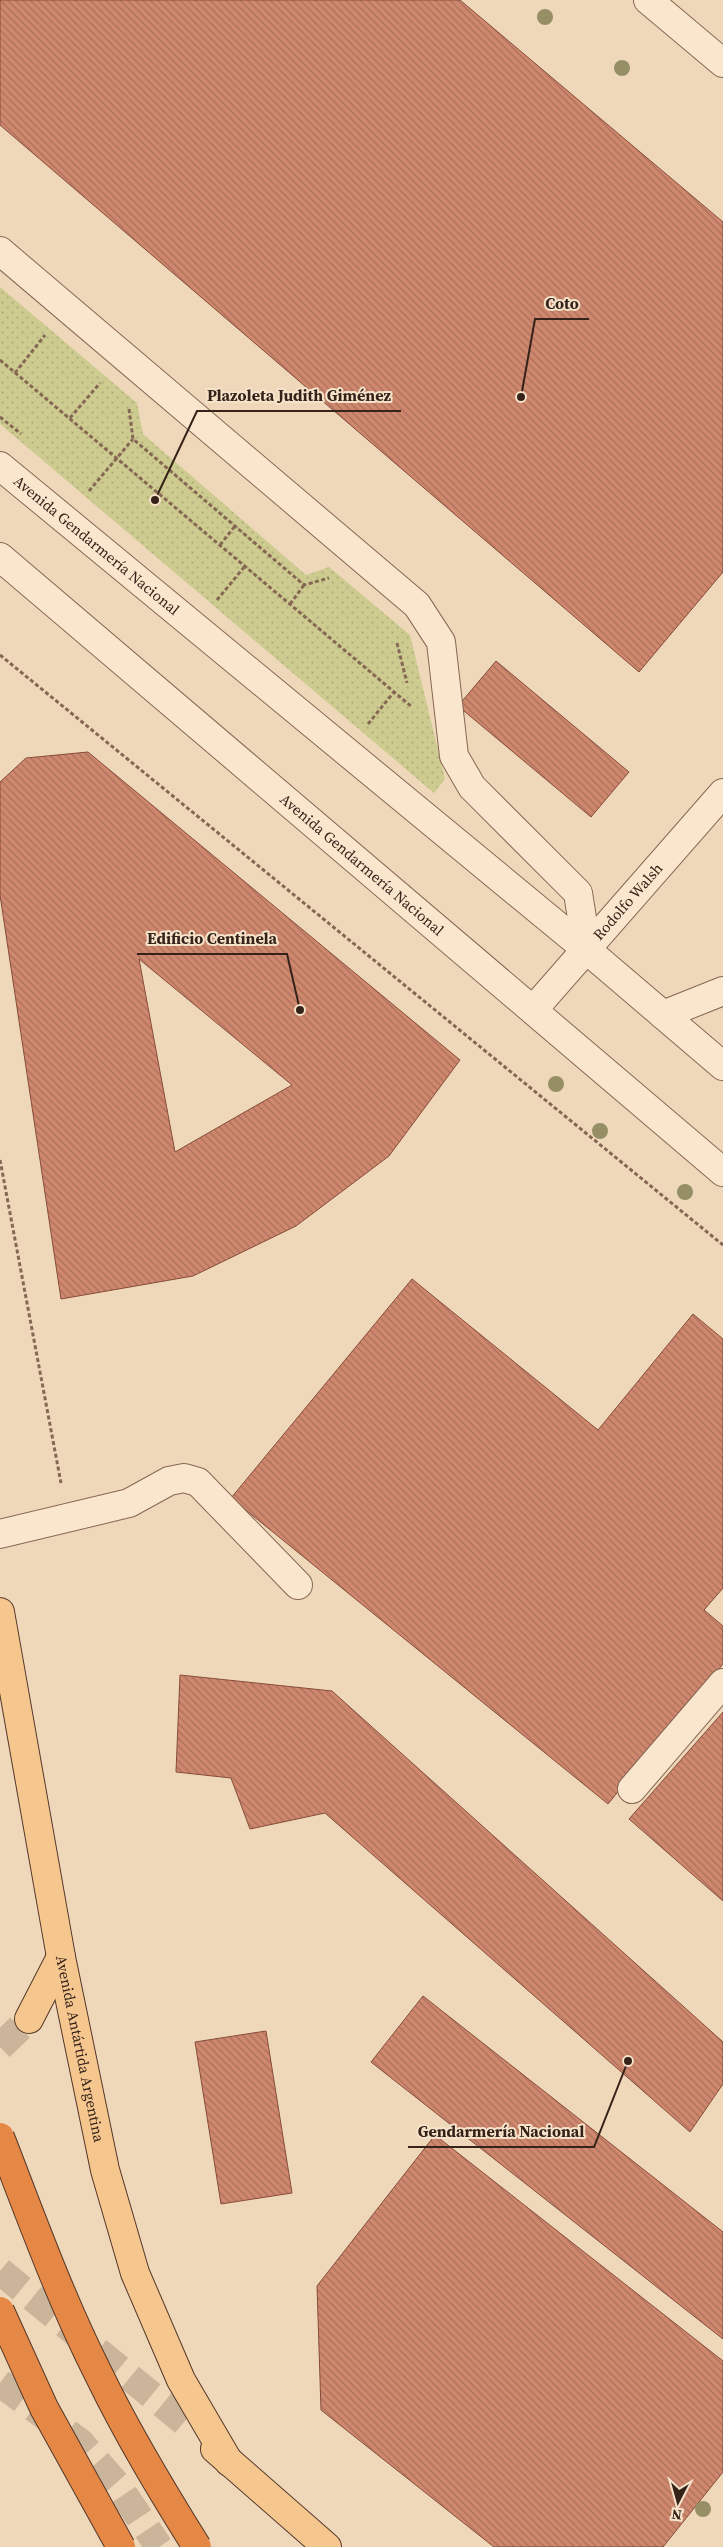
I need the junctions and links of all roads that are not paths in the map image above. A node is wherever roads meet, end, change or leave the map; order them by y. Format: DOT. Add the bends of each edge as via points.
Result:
graph roads {
  1 [pos="648,0"];
  2 [pos="723,63"];
  3 [pos="0,251"];
  4 [pos="0,466"];
  5 [pos="0,557"];
  6 [pos="723,794"];
  7 [pos="587,950"];
  8 [pos="723,990"];
  9 [pos="533,1010"];
  10 [pos="663,1015"];
  11 [pos="723,1066"];
  12 [pos="723,1172"];
  13 [pos="0,1534"];
  14 [pos="298,1585"];
  15 [pos="0,1612"];
  16 [pos="723,1683"];
  17 [pos="632,1789"];
  18 [pos="61,1957"];
  19 [pos="29,2019"];
  20 [pos="0,2137"];
  21 [pos="0,2311"];
  22 [pos="188,2425"];
  23 [pos="229,2462"];
  24 [pos="121,2547"];
  25 [pos="196,2547"];
  26 [pos="327,2547"];
  1 -- 2 [label="street"];
  3 -- 7 [label="street" via="417,605 441,642 454,756 472,787 578,893"];
  4 -- 7 [label="street, Avenida Gendarmería Nacional"];
  5 -- 9 [label="street, Avenida Gendarmería Nacional"];
  6 -- 7 [label="street, Rodolfo Walsh"];
  7 -- 9 [label="street, Rodolfo Walsh"];
  7 -- 10 [label="street, Avenida Gendarmería Nacional"];
  8 -- 10 [label="street"];
  9 -- 12 [label="street, Avenida Gendarmería Nacional"];
  10 -- 11 [label="street, Avenida Gendarmería Nacional"];
  13 -- 14 [label="street" via="129,1503 169,1481 184,1478 198,1482"];
  15 -- 18 [label="main road, Avenida Antártida Argentina"];
  16 -- 17 [label="street"];
  18 -- 19 [label="main road"];
  18 -- 23 [label="main road, Avenida Antártida Argentina" via="105,2170 135,2273 180,2380"];
  20 -- 25 [label="highway, bridge" via="50,2266 98,2374 138,2451"];
  21 -- 24 [label="highway, bridge" via="44,2408"];
  22 -- 23 [label="main road"];
  23 -- 26 [label="main road"];
}
